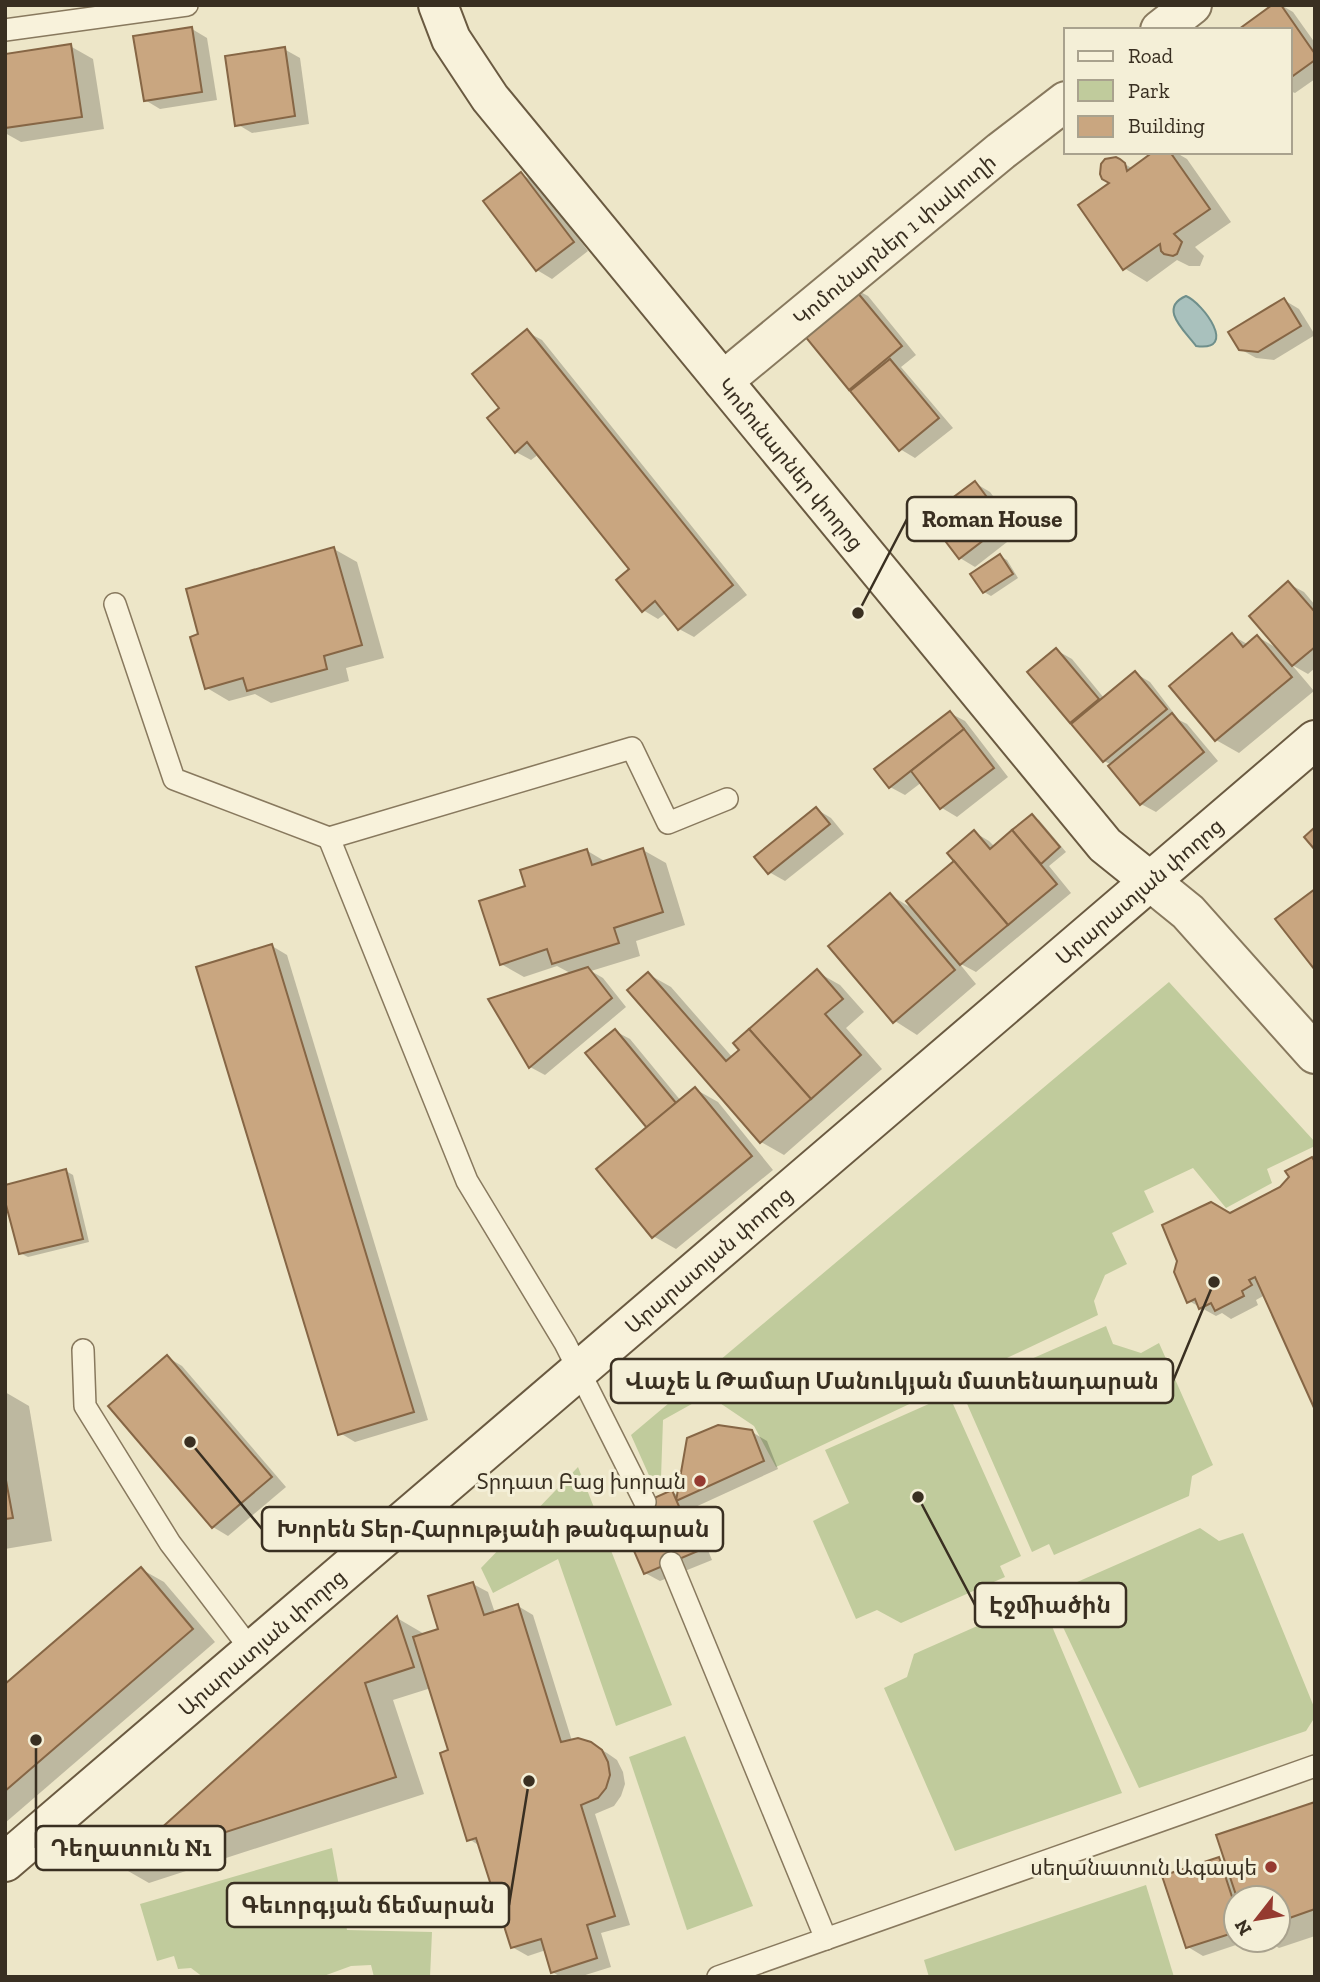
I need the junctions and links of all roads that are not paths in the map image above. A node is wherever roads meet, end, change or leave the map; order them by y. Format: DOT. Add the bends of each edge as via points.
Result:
graph roads {
  1 [pos="187,5"];
  2 [pos="439,5"];
  3 [pos="1192,5"];
  4 [pos="1163,28"];
  5 [pos="5,30"];
  6 [pos="1064,103"];
  7 [pos="723,381"];
  8 [pos="116,604"];
  9 [pos="1315,740"];
  10 [pos="727,799"];
  11 [pos="329,838"];
  12 [pos="1151,882"];
  13 [pos="1315,1054"];
  14 [pos="83,1350"];
  15 [pos="579,1371"];
  16 [pos="645,1502"];
  17 [pos="671,1563"];
  18 [pos="252,1651"];
  19 [pos="1315,1766"];
  20 [pos="5,1862"];
  21 [pos="826,1939"];
  22 [pos="719,1977"];
  1 -- 5 [label="lane"];
  2 -- 7 [label="street, Կոմունարներ փողոց" via="451,39 490,98"];
  3 -- 4 [label="street"];
  6 -- 7 [label="street, Կոմունարներ 1 փակուղի"];
  7 -- 12 [label="street, Կոմունարներ փողոց" via="1105,845"];
  8 -- 11 [label="lane" via="174,779"];
  9 -- 12 [label="street, Արարատյան փողոց"];
  10 -- 11 [label="lane" via="667,823 632,748"];
  11 -- 15 [label="lane" via="467,1181"];
  12 -- 13 [label="street, Կոմունարներ փողոց" via="1188,912"];
  12 -- 15 [label="street, Արարատյան փողոց"];
  14 -- 18 [label="lane" via="85,1406 170,1543"];
  15 -- 16 [label="lane"];
  15 -- 18 [label="street, Արարատյան փողոց"];
  17 -- 21 [label="lane"];
  18 -- 20 [label="street, Արարատյան փողոց"];
  19 -- 21 [label="lane"];
  21 -- 22 [label="lane"];
}
